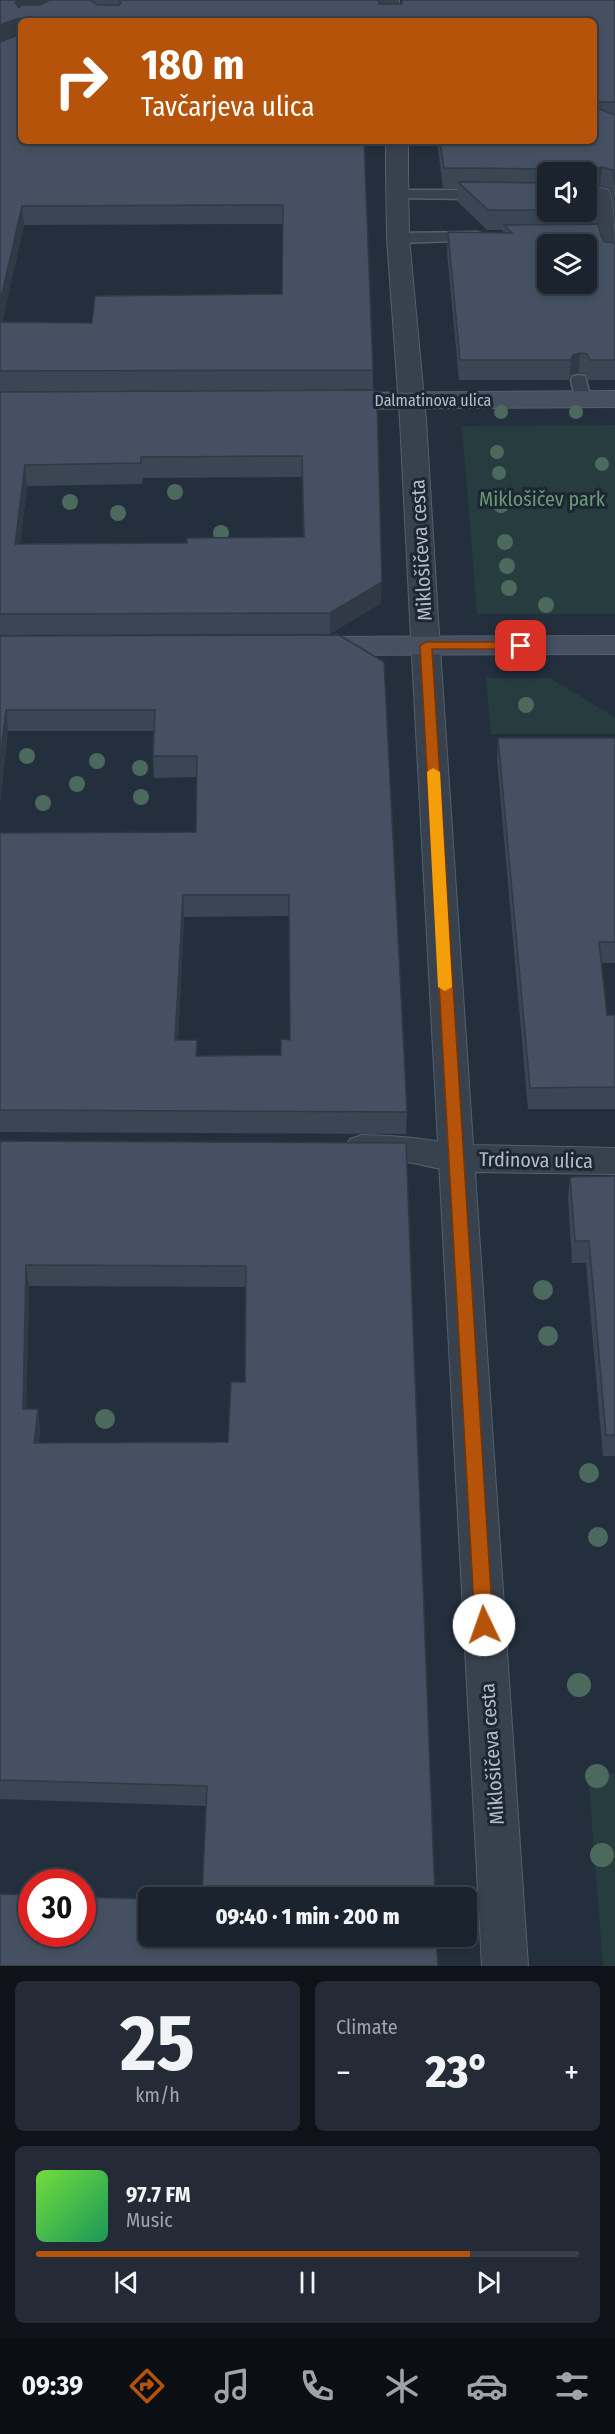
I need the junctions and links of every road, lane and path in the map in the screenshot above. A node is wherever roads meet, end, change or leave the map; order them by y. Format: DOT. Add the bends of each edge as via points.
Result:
graph roads {
  1 [pos="389,0"];
  2 [pos="390,18"];
  3 [pos="397,144"];
  4 [pos="397,184"];
  5 [pos="537,194"];
  6 [pos="597,204"];
  7 [pos="493,237"];
  8 [pos="398,238"];
  9 [pos="609,241"];
  10 [pos="615,399"];
  11 [pos="309,401"];
  12 [pos="413,410"];
  13 [pos="615,645"];
  14 [pos="281,646"];
  15 [pos="426,646"];
  16 [pos="327,1148"];
  17 [pos="456,1158"];
  18 [pos="615,1161"];
  19 [pos="505,1966"];
  1 -- 2 [label="street"];
  3 -- 4 [label="street, Miklošičeva cesta"];
  4 -- 5 [label="lane"];
  4 -- 8 [label="street, Miklošičeva cesta"];
  6 -- 9 [label="street"];
  7 -- 8 [label="lane"];
  8 -- 12 [label="street, Miklošičeva cesta"];
  10 -- 12 [label="main road, Dalmatinova ulica" via="580,390"];
  11 -- 12 [label="main road, Dalmatinova ulica"];
  12 -- 15 [label="street, Miklošičeva cesta"];
  13 -- 15 [label="main road"];
  14 -- 15 [label="main road"];
  15 -- 17 [label="street, Miklošičeva cesta"];
  16 -- 17 [label="street, Trdinova ulica" via="406,1149"];
  17 -- 18 [label="street, Trdinova ulica"];
  17 -- 19 [label="street, Miklošičeva cesta"];
}
